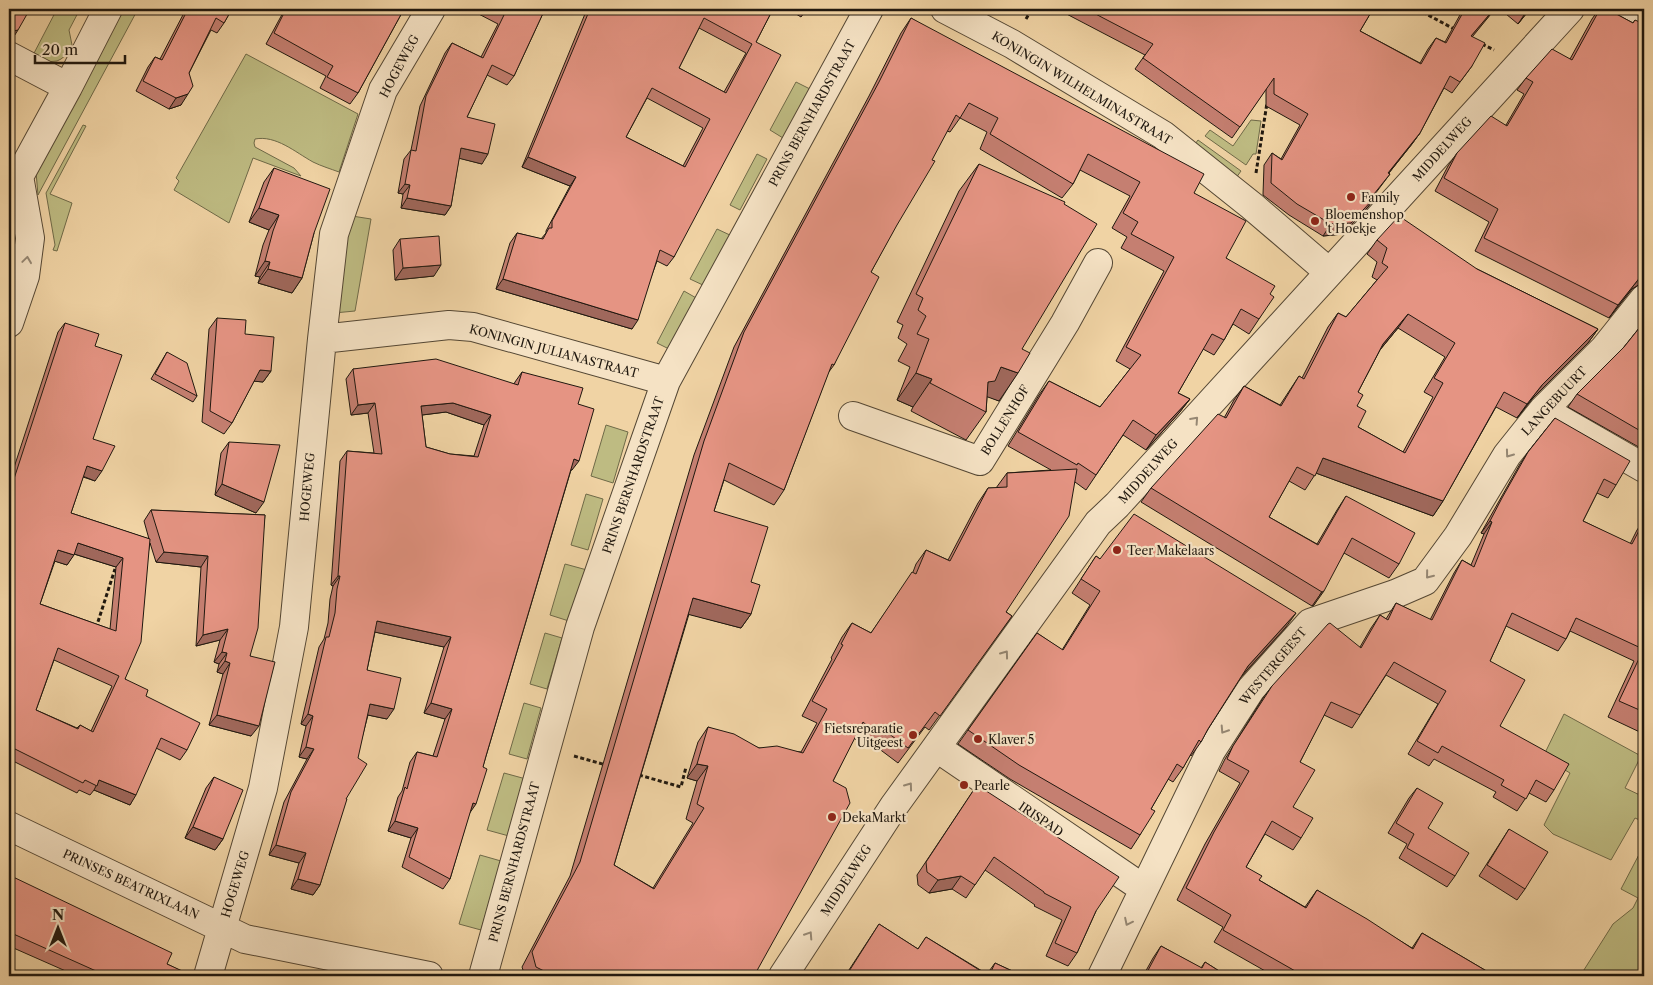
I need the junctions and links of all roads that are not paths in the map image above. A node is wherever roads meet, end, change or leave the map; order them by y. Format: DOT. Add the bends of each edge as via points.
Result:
graph roads {
  1 [pos="108,9"];
  2 [pos="431,9"];
  3 [pos="869,9"];
  4 [pos="945,9"];
  5 [pos="1570,9"];
  6 [pos="1615,9"];
  7 [pos="1644,24"];
  8 [pos="9,56"];
  9 [pos="68,87"];
  10 [pos="14,185"];
  11 [pos="1387,210"];
  12 [pos="1410,226"];
  13 [pos="1098,263"];
  14 [pos="1328,272"];
  15 [pos="1644,299"];
  16 [pos="9,323"];
  17 [pos="1587,325"];
  18 [pos="1613,338"];
  19 [pos="322,339"];
  20 [pos="666,381"];
  21 [pos="1543,410"];
  22 [pos="853,416"];
  23 [pos="1644,468"];
  24 [pos="1117,505"];
  25 [pos="1142,520"];
  26 [pos="1458,536"];
  27 [pos="937,748"];
  28 [pos="9,826"];
  29 [pos="1144,889"];
  30 [pos="222,927"];
  31 [pos="208,976"];
  32 [pos="429,976"];
  33 [pos="483,976"];
  34 [pos="783,976"];
  35 [pos="1102,976"];
  1 -- 9 [label="street"];
  2 -- 19 [label="street, HOGEWEG" via="384,90 334,234"];
  3 -- 20 [label="street, PRINS BERNHARDSTRAAT"];
  4 -- 14 [label="street, KONINGIN WILHELMINASTRAAT" via="1012,44 1163,135"];
  5 -- 11 [label="street, MIDDELWEG"];
  6 -- 7 [label="street"];
  8 -- 9 [label="street"];
  9 -- 10 [label="street"];
  16 -- 10 [label="street, one-way" via="25,276 30,238"];
  11 -- 12 [label="street"];
  11 -- 14 [label="street, MIDDELWEG"];
  13 -- 22 [label="street, BOLLENHOF" via="980,461"];
  24 -- 14 [label="street, MIDDELWEG, one-way"];
  15 -- 18 [label="street, LANGEBUURT"];
  17 -- 18 [label="street"];
  18 -- 21 [label="street, LANGEBUURT"];
  19 -- 20 [label="street, KONINGIN JULIANASTRAAT" via="449,325 473,327"];
  19 -- 30 [label="street, HOGEWEG" via="294,627 263,788"];
  20 -- 33 [label="street, PRINS BERNHARDSTRAAT" via="580,627"];
  21 -- 23 [label="street"];
  21 -- 26 [label="street, LANGEBUURT, one-way" via="1507,455"];
  24 -- 25 [label="street"];
  27 -- 24 [label="street, MIDDELWEG, one-way" via="1098,523"];
  26 -- 29 [label="street, WESTERGEEST, one-way" via="1425,581 1395,594 1301,618 1211,751"];
  27 -- 29 [label="street, IRISPAD"];
  34 -- 27 [label="street, MIDDELWEG, one-way" via="894,806"];
  28 -- 30 [label="street, PRINSES BEATRIXLAAN"];
  29 -- 35 [label="street, WESTERGEEST, one-way"];
  30 -- 31 [label="street, HOGEWEG"];
  30 -- 32 [label="street, PRINSES BEATRIXLAAN" via="245,939"];
}
